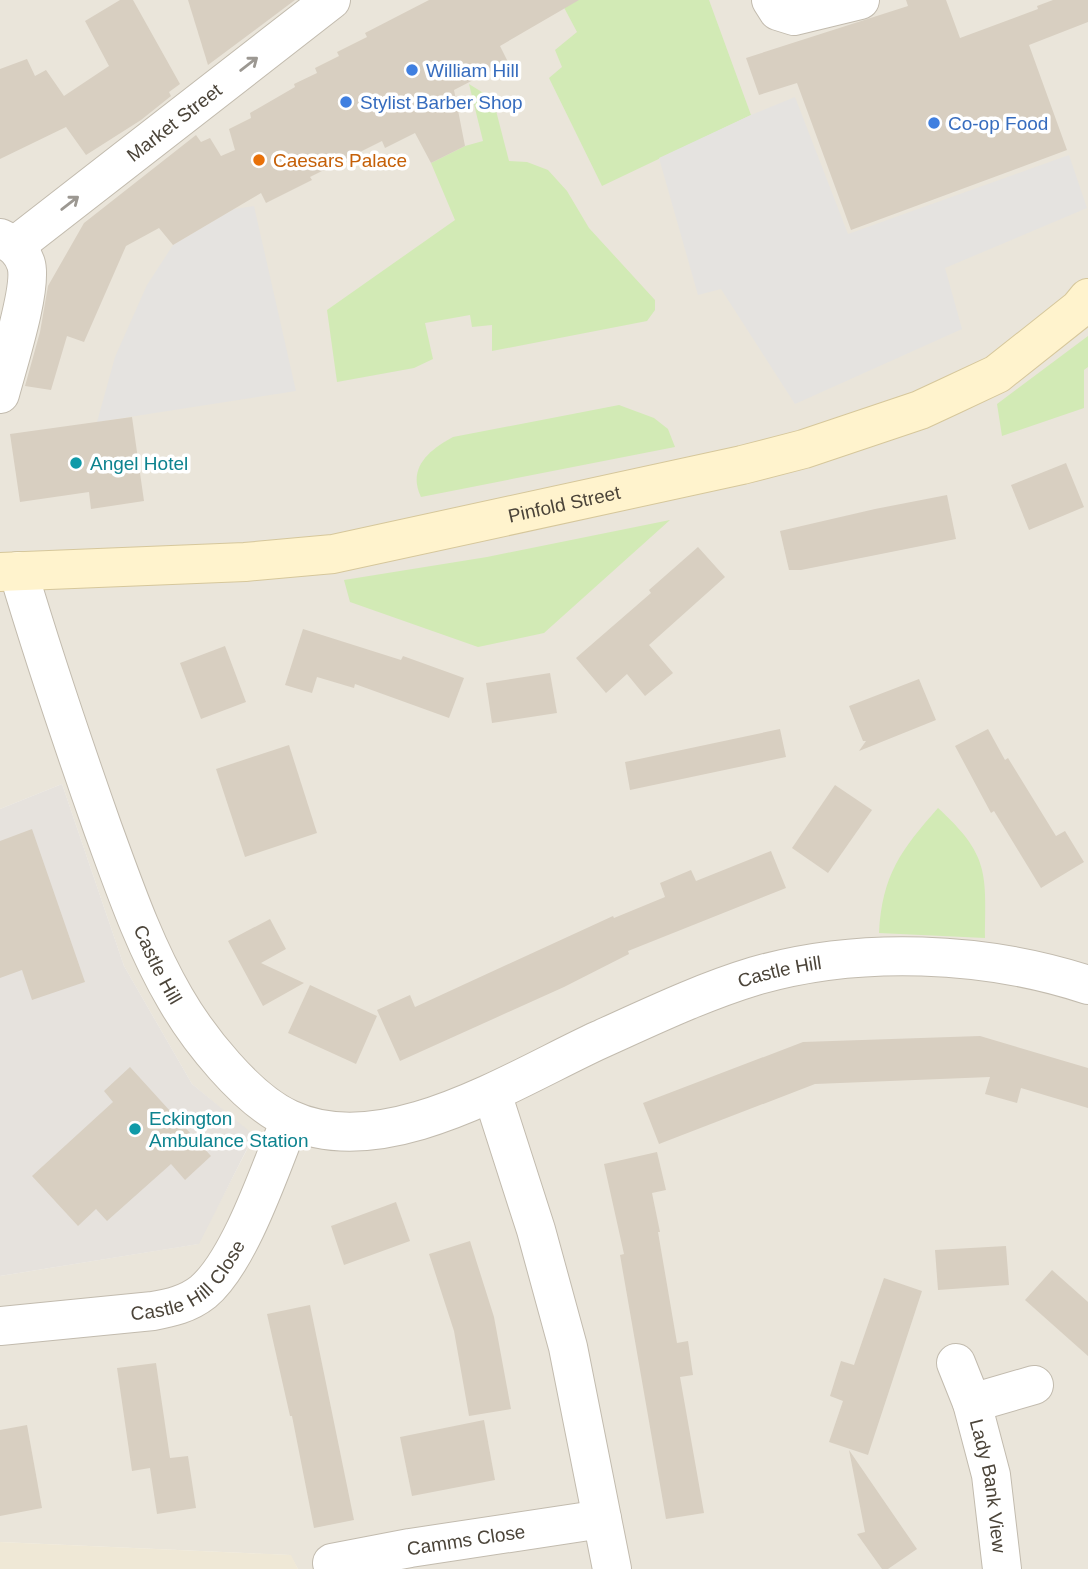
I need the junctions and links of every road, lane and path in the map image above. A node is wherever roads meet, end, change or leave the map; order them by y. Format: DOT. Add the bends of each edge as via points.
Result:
graph roads {
  1 [pos="331,0"];
  2 [pos="771,0"];
  3 [pos="860,0"];
  4 [pos="8,242"];
  5 [pos="1088,298"];
  6 [pos="0,394"];
  7 [pos="9,571"];
  8 [pos="1088,985"];
  9 [pos="492,1093"];
  10 [pos="290,1120"];
  11 [pos="0,1326"];
  12 [pos="956,1363"];
  13 [pos="1034,1385"];
  14 [pos="972,1403"];
  15 [pos="602,1519"];
  16 [pos="332,1563"];
  17 [pos="612,1569"];
  18 [pos="1002,1569"];
  4 -- 1 [label="street, Market Street, one-way"];
  2 -- 3 [label="street" via="778,11 794,16"];
  4 -- 6 [label="street, Market Street" via="26,265 27,285"];
  5 -- 7 [label="main road, Pinfold Street" via="997,374 920,410 804,449 333,554"];
  7 -- 10 [label="street, Castle Hill" via="128,898 164,978 219,1060"];
  8 -- 9 [label="street, Castle Hill" via="1006,965 932,957 867,956 804,965 721,988"];
  9 -- 10 [label="street, Castle Hill" via="393,1128 326,1130"];
  9 -- 15 [label="street" via="568,1347"];
  10 -- 11 [label="street, Castle Hill Close" via="247,1224 220,1275 201,1294 153,1311"];
  12 -- 14 [label="street, Lady Bank View"];
  13 -- 14 [label="street, Lady Bank View"];
  14 -- 18 [label="street, Lady Bank View" via="991,1475"];
  15 -- 16 [label="street, Camms Close"];
  15 -- 17 [label="street"];
}
